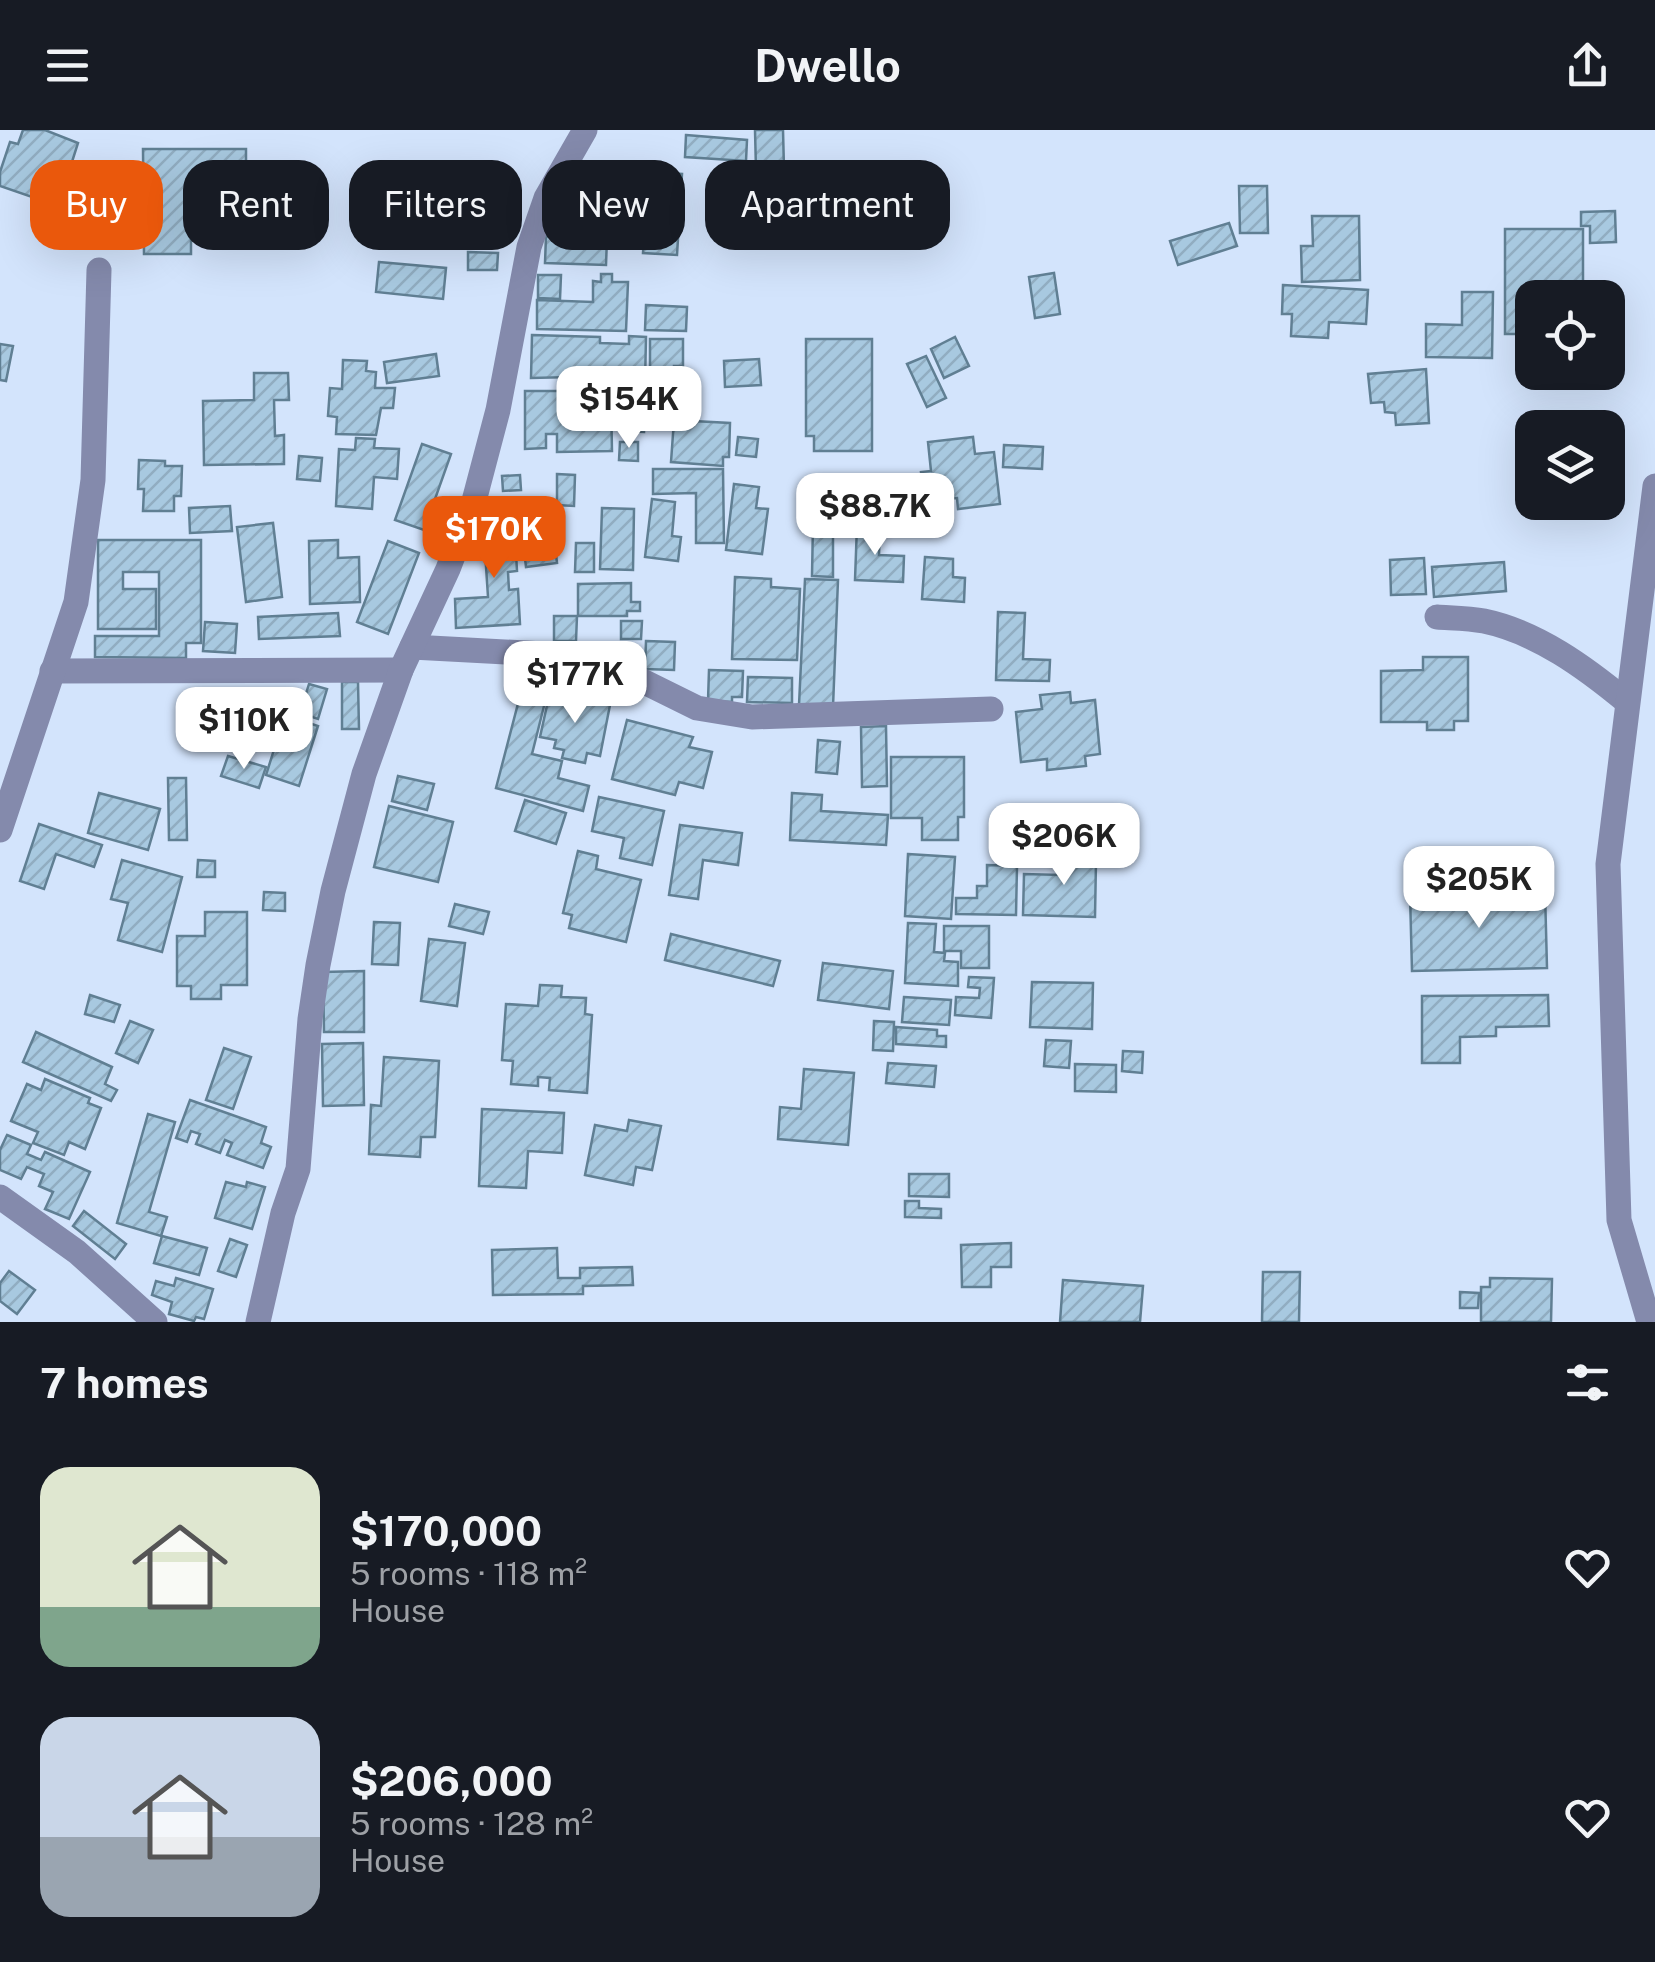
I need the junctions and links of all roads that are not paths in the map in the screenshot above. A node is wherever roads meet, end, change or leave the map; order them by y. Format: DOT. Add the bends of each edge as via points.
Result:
graph roads {
  1 [pos="586,130"];
  2 [pos="99,270"];
  3 [pos="1655,486"];
  4 [pos="1437,617"];
  5 [pos="406,658"];
  6 [pos="52,671"];
  7 [pos="1627,702"];
  8 [pos="991,709"];
  9 [pos="0,830"];
  10 [pos="0,1197"];
  11 [pos="154,1322"];
  12 [pos="258,1322"];
  13 [pos="1649,1322"];
  1 -- 5 [label="street" via="546,198 529,247 474,501"];
  2 -- 6 [label="street" via="90,512 76,602"];
  3 -- 7 [label="street"];
  4 -- 7 [label="street" via="1485,621 1526,636 1586,669"];
  5 -- 6 [label="street"];
  5 -- 8 [label="street" via="582,656 697,708 752,717"];
  5 -- 12 [label="street" via="364,774 333,891 310,1019 298,1168"];
  6 -- 9 [label="street"];
  7 -- 13 [label="street" via="1608,864 1615,1154 1619,1220"];
  10 -- 11 [label="street" via="77,1252"];
}
